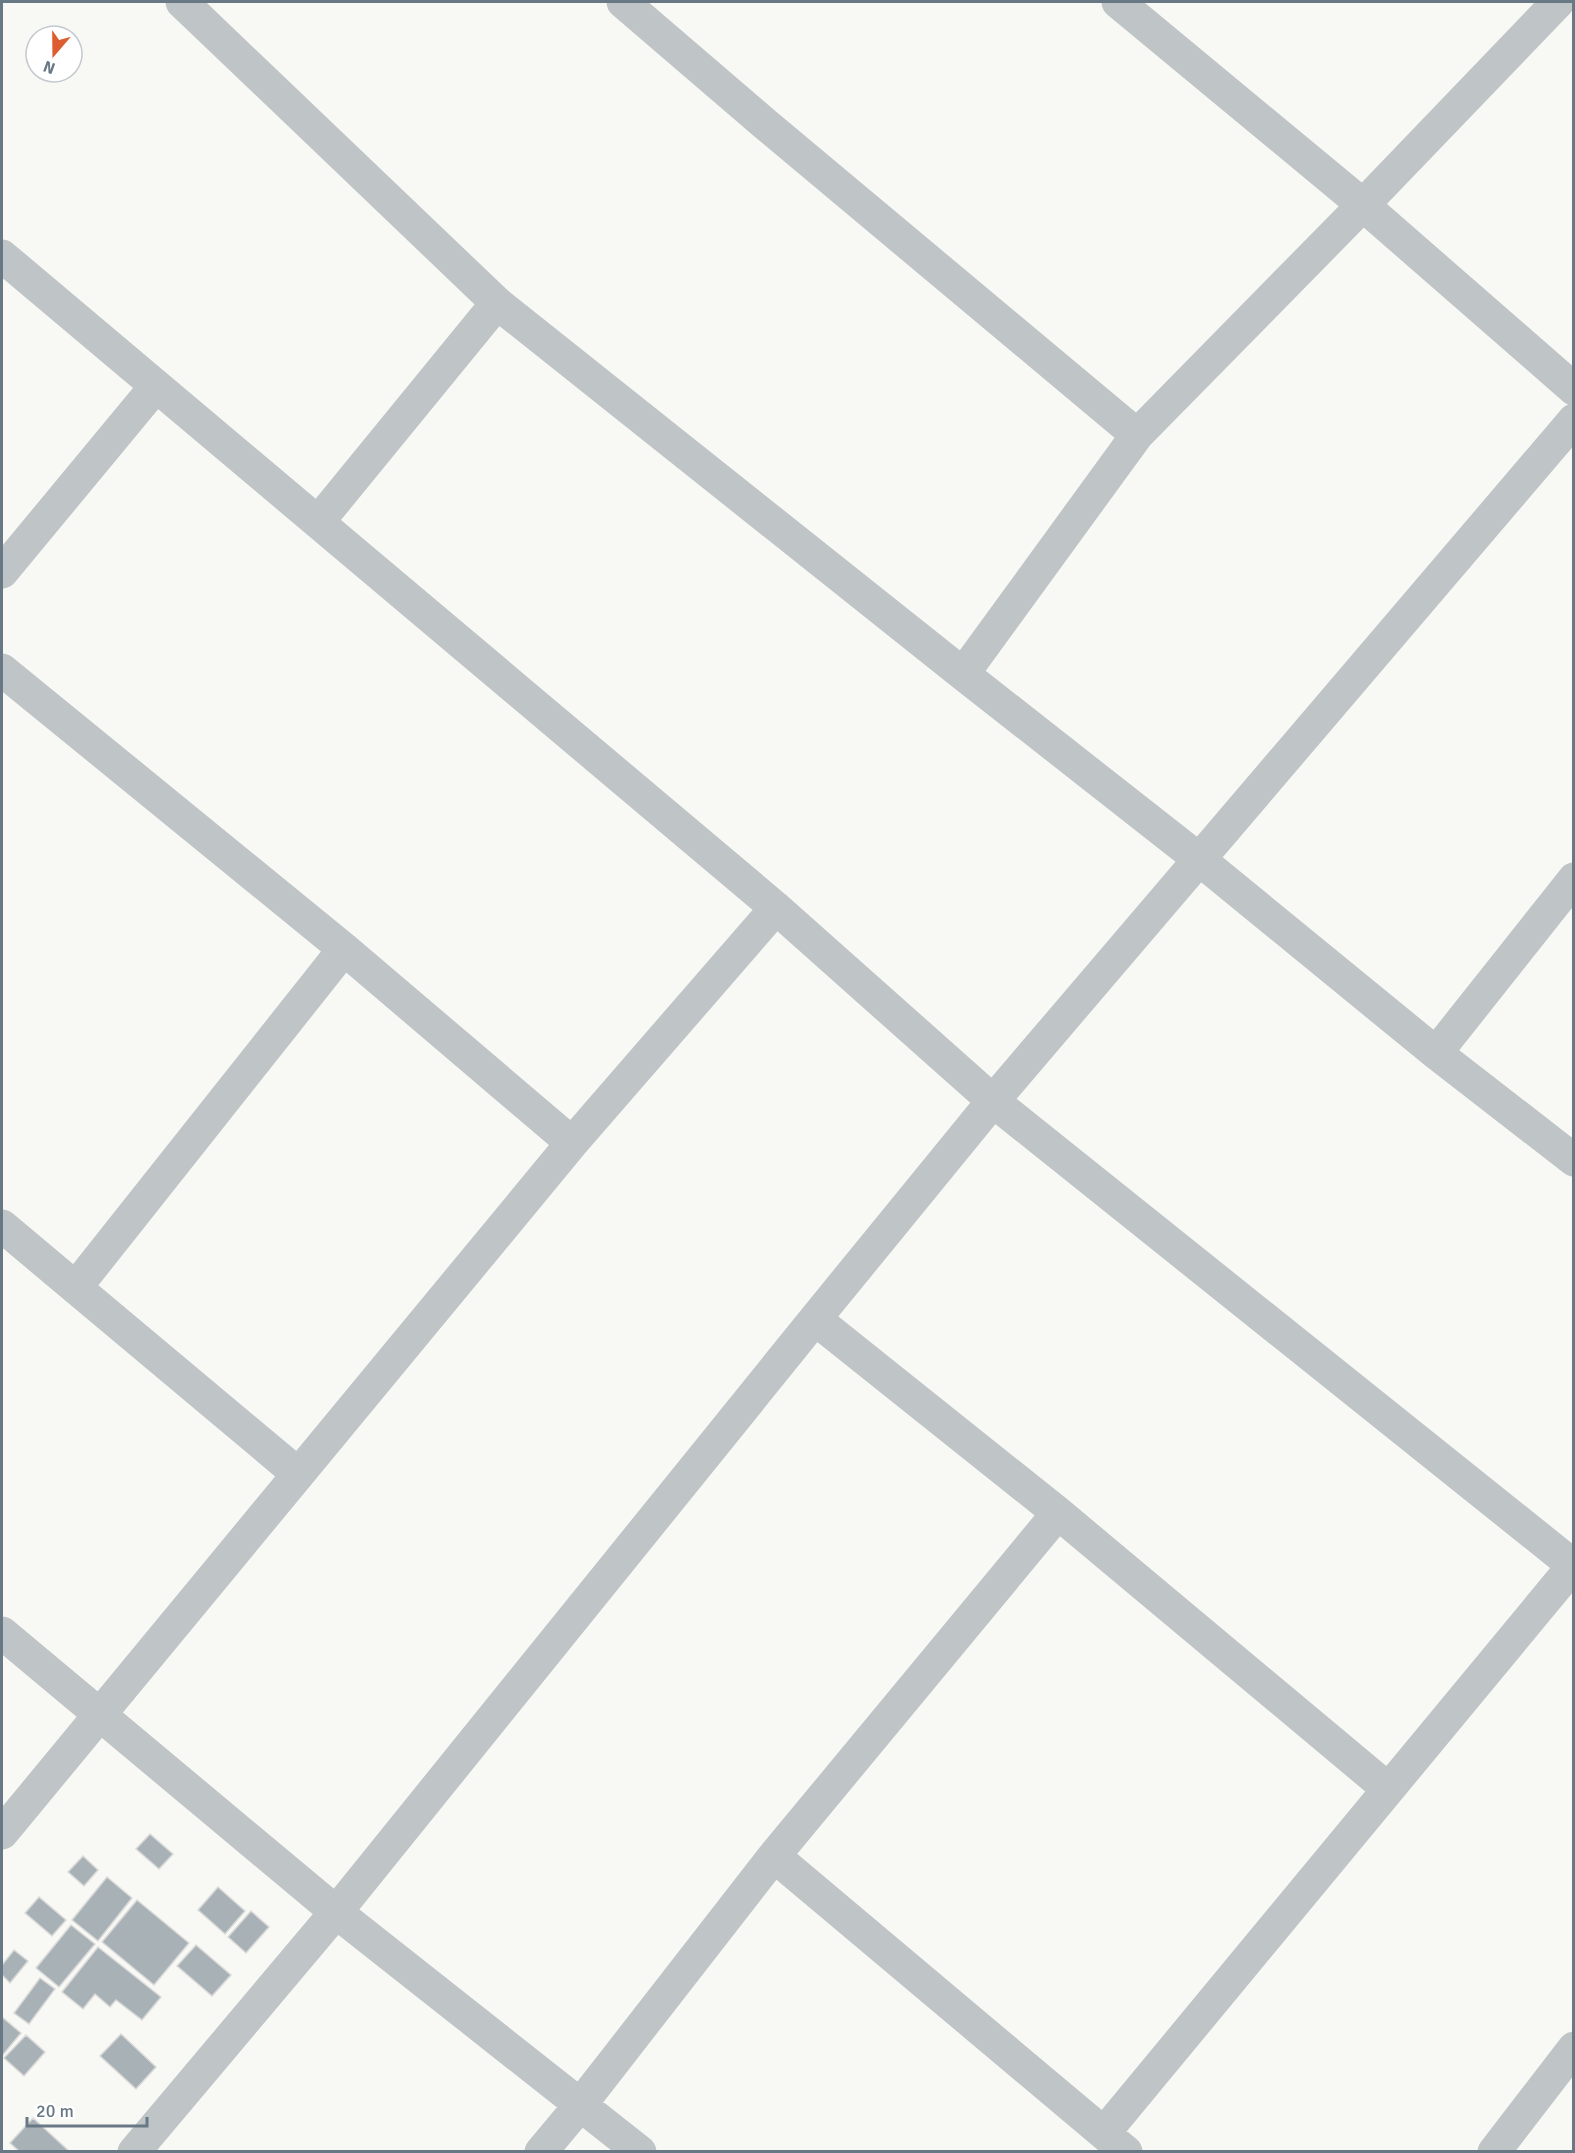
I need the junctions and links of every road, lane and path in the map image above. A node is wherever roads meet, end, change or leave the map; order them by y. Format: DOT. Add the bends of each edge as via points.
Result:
graph roads {
  1 [pos="182,2"];
  2 [pos="623,2"];
  3 [pos="1118,2"];
  4 [pos="1558,2"];
  5 [pos="1363,205"];
  6 [pos="2,256"];
  7 [pos="497,303"];
  8 [pos="156,386"];
  9 [pos="1574,389"];
  10 [pos="1574,420"];
  11 [pos="1137,435"];
  12 [pos="318,522"];
  13 [pos="2,572"];
  14 [pos="2,670"];
  15 [pos="963,674"];
  16 [pos="1200,860"];
  17 [pos="1574,879"];
  18 [pos="776,908"];
  19 [pos="344,949"];
  20 [pos="1436,1053"];
  21 [pos="993,1101"];
  22 [pos="572,1143"];
  23 [pos="1574,1160"];
  24 [pos="2,1226"];
  25 [pos="76,1287"];
  26 [pos="815,1319"];
  27 [pos="298,1474"];
  28 [pos="1058,1513"];
  29 [pos="1573,1566"];
  30 [pos="2,1633"];
  31 [pos="99,1716"];
  32 [pos="1388,1789"];
  33 [pos="2,1833"];
  34 [pos="774,1856"];
  35 [pos="336,1912"];
  36 [pos="1574,2048"];
  37 [pos="581,2104"];
  38 [pos="1115,2142"];
  39 [pos="134,2151"];
  40 [pos="541,2151"];
  41 [pos="640,2151"];
  42 [pos="1494,2151"];
  1 -- 7 [label="street"];
  2 -- 11 [label="street"];
  3 -- 5 [label="street"];
  4 -- 5 [label="street"];
  5 -- 9 [label="street"];
  5 -- 11 [label="street"];
  6 -- 8 [label="street"];
  7 -- 12 [label="street"];
  7 -- 15 [label="street"];
  8 -- 12 [label="street"];
  8 -- 13 [label="street"];
  10 -- 16 [label="street"];
  11 -- 15 [label="street"];
  12 -- 18 [label="street"];
  14 -- 19 [label="street"];
  15 -- 16 [label="street"];
  16 -- 20 [label="street"];
  16 -- 21 [label="street"];
  17 -- 20 [label="street"];
  18 -- 21 [label="street"];
  18 -- 22 [label="street"];
  19 -- 22 [label="street"];
  19 -- 25 [label="street"];
  20 -- 23 [label="street"];
  21 -- 26 [label="street"];
  21 -- 29 [label="street"];
  22 -- 27 [label="street"];
  24 -- 25 [label="street"];
  25 -- 27 [label="street"];
  26 -- 28 [label="street"];
  26 -- 35 [label="street"];
  27 -- 31 [label="street"];
  28 -- 32 [label="street"];
  28 -- 34 [label="street"];
  29 -- 32 [label="street"];
  30 -- 31 [label="street"];
  31 -- 33 [label="street"];
  31 -- 35 [label="street"];
  32 -- 38 [label="street"];
  34 -- 37 [label="street"];
  34 -- 38 [label="street"];
  35 -- 37 [label="street"];
  35 -- 39 [label="street"];
  36 -- 42 [label="street"];
  37 -- 40 [label="street"];
  37 -- 41 [label="street"];
}
